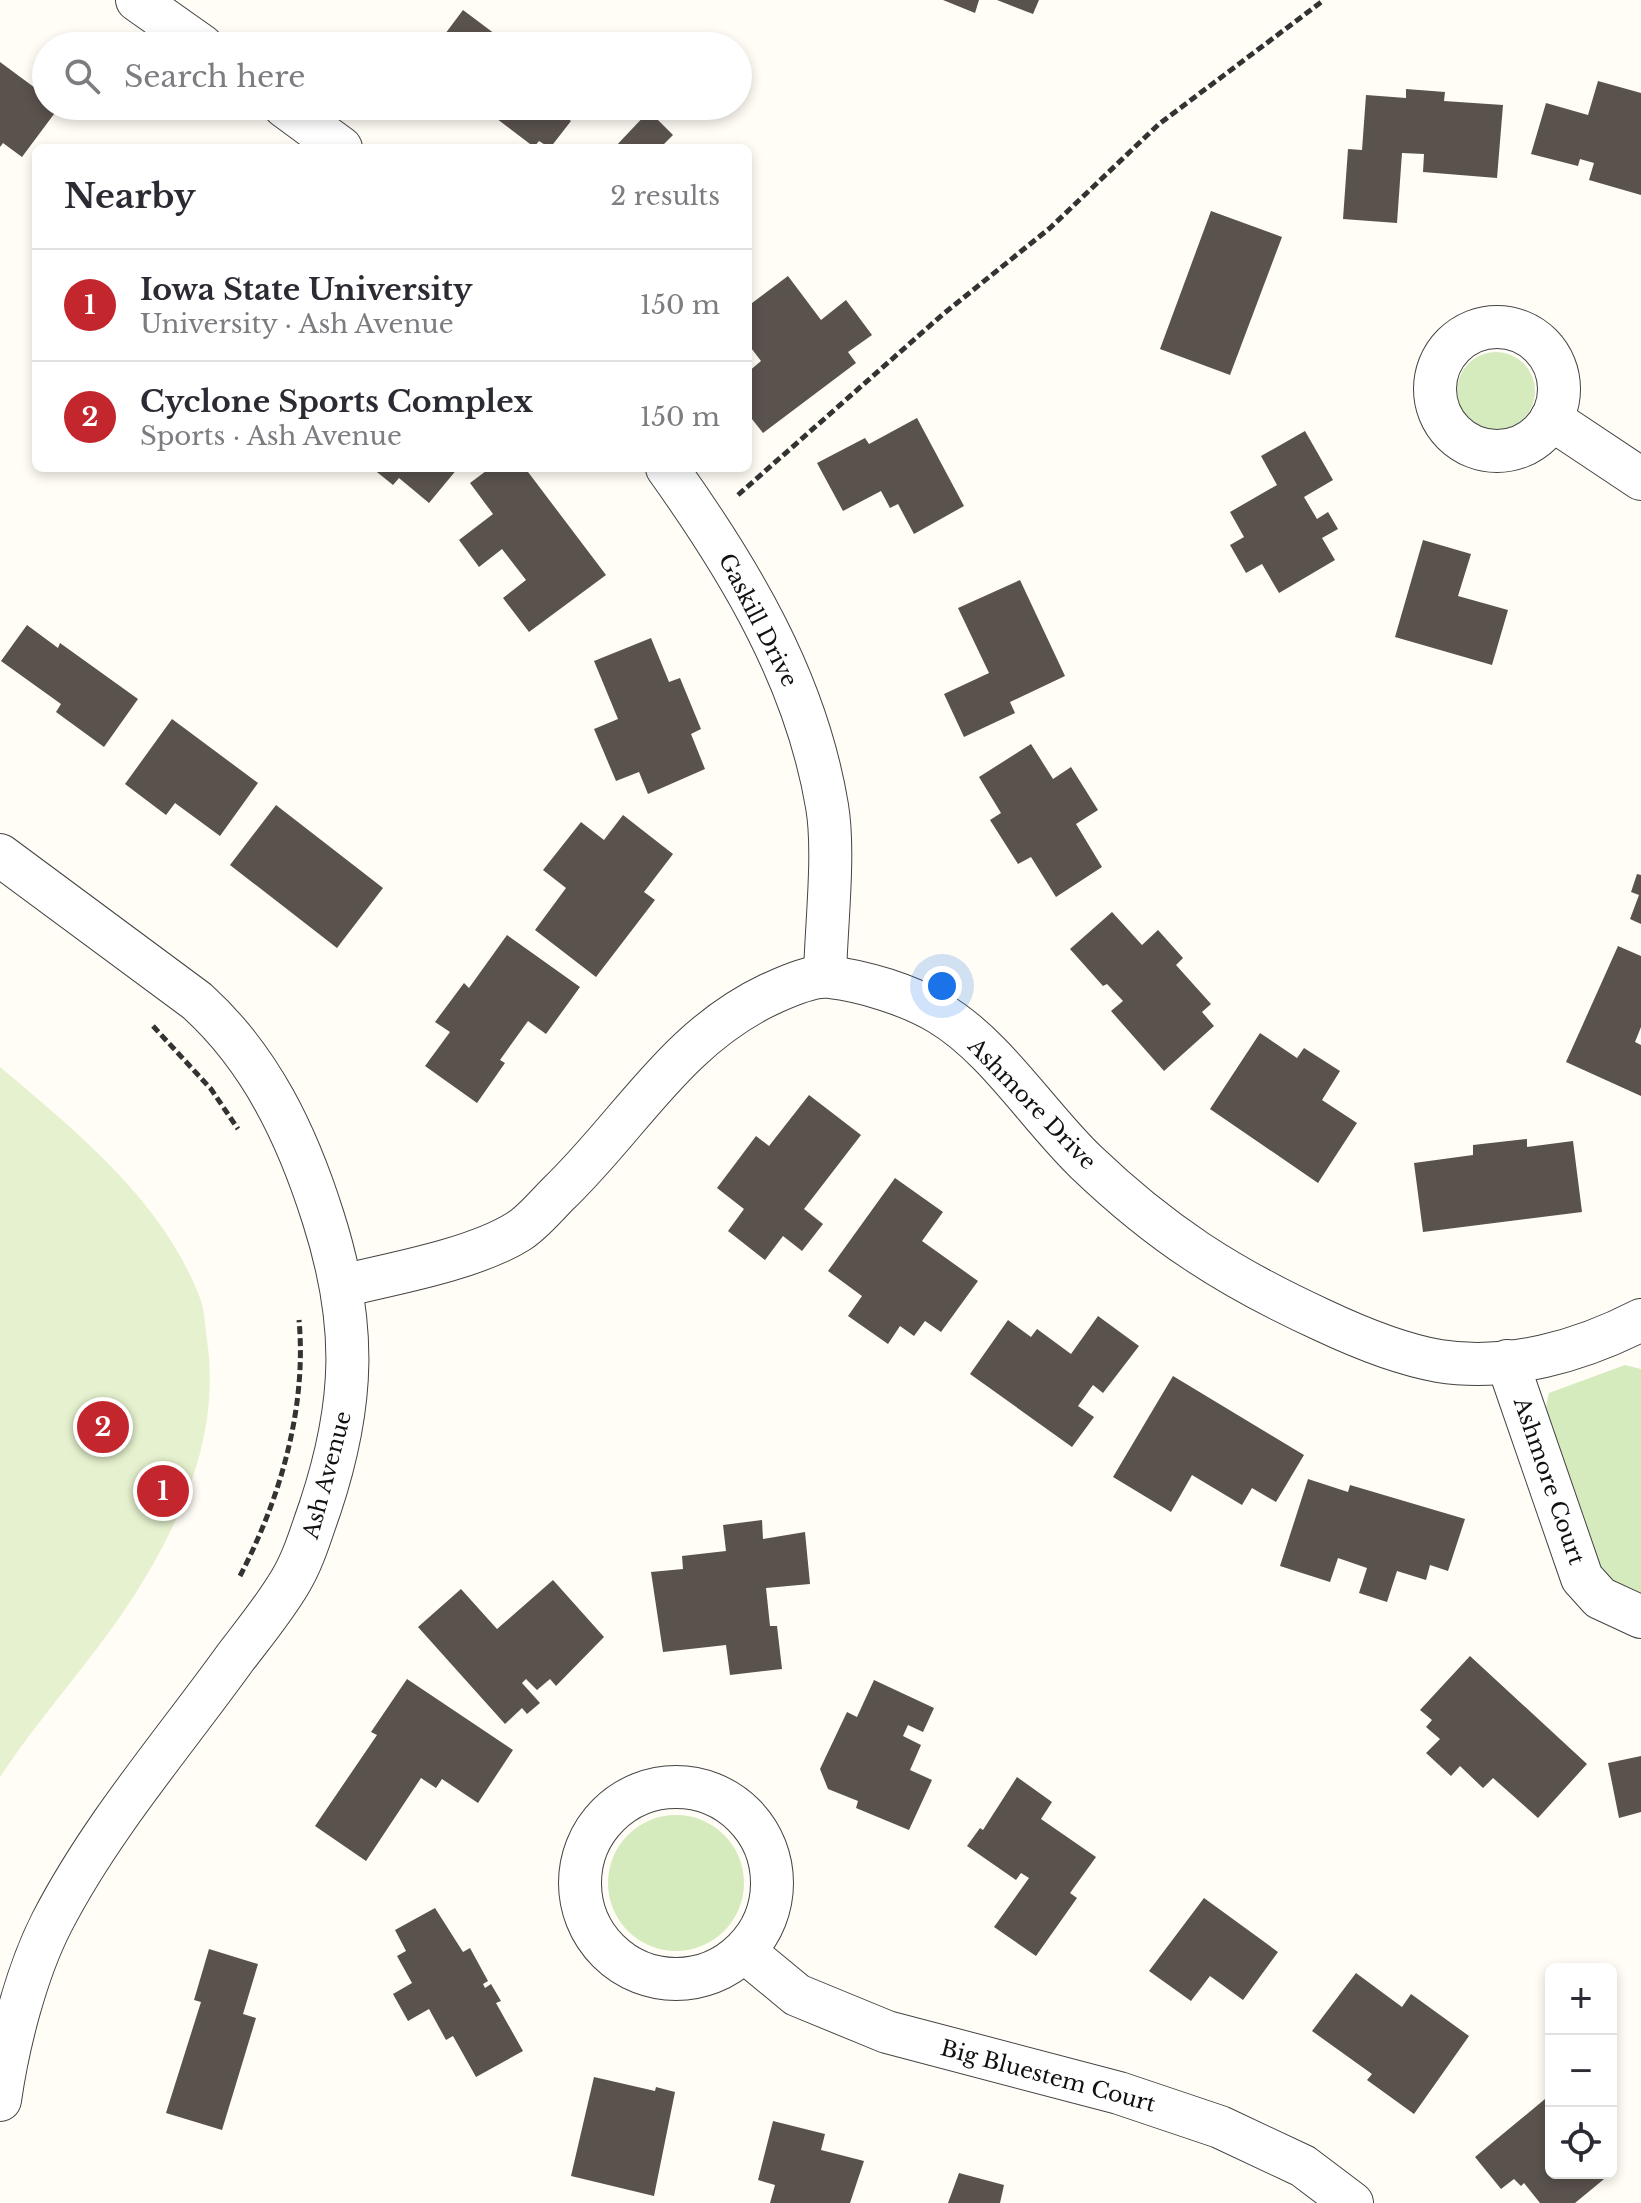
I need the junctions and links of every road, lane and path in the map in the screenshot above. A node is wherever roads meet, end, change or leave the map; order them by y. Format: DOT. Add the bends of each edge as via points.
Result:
graph roads {
  1 [pos="137,0"];
  2 [pos="1324,0"];
  3 [pos="182,32"];
  4 [pos="303,120"];
  5 [pos="336,144"];
  6 [pos="1551,419"];
  7 [pos="670,472"];
  8 [pos="1641,479"];
  9 [pos="728,499"];
  10 [pos="0,855"];
  11 [pos="825,976"];
  12 [pos="149,1022"];
  13 [pos="241,1134"];
  14 [pos="341,1286"];
  15 [pos="298,1313"];
  16 [pos="1641,1320"];
  17 [pos="1507,1361"];
  18 [pos="232,1588"];
  19 [pos="1641,1617"];
  20 [pos="745,1952"];
  21 [pos="0,2100"];
  22 [pos="1352,2203"];
  1 -- 3 [label="street"];
  2 -- 9 [label="path" via="1159,124 1050,228 942,315 741,494"];
  4 -- 5 [label="street"];
  6 -- 8 [label="street"];
  7 -- 11 [label="street, Gaskill Drive" via="731,563 779,651 812,741 828,809"];
  10 -- 14 [label="street, Ash Avenue" via="226,1027 284,1116 306,1163"];
  11 -- 14 [label="street, Ashmore Drive" via="738,1009 697,1040 580,1173 519,1231 448,1259"];
  11 -- 17 [label="street, Ashmore Drive" via="879,989 939,1013 990,1056 1082,1158 1145,1217 1209,1263 1359,1337 1440,1361"];
  12 -- 13 [label="path" via="183,1055"];
  14 -- 21 [label="street, Ash Avenue" via="349,1343 347,1406 307,1547 272,1608 91,1854 51,1925 6,2058"];
  15 -- 18 [label="path" via="298,1389 290,1442 260,1538"];
  16 -- 17 [label="street, Ashmore Drive" via="1558,1354"];
  17 -- 19 [label="street, Ashmore Court" via="1582,1578 1600,1598"];
  20 -- 20 [label="street" via="719,1970 690,1979 660,1979 630,1969 606,1950 588,1925 580,1879 591,1835 610,1811 639,1793 672,1786 705,1790 734,1804 757,1828 771,1859 773,1892 764,1925"];
  20 -- 22 [label="street, Big Bluestem Court" via="797,1995 861,2022 1119,2093 1220,2127 1303,2166"];
}
